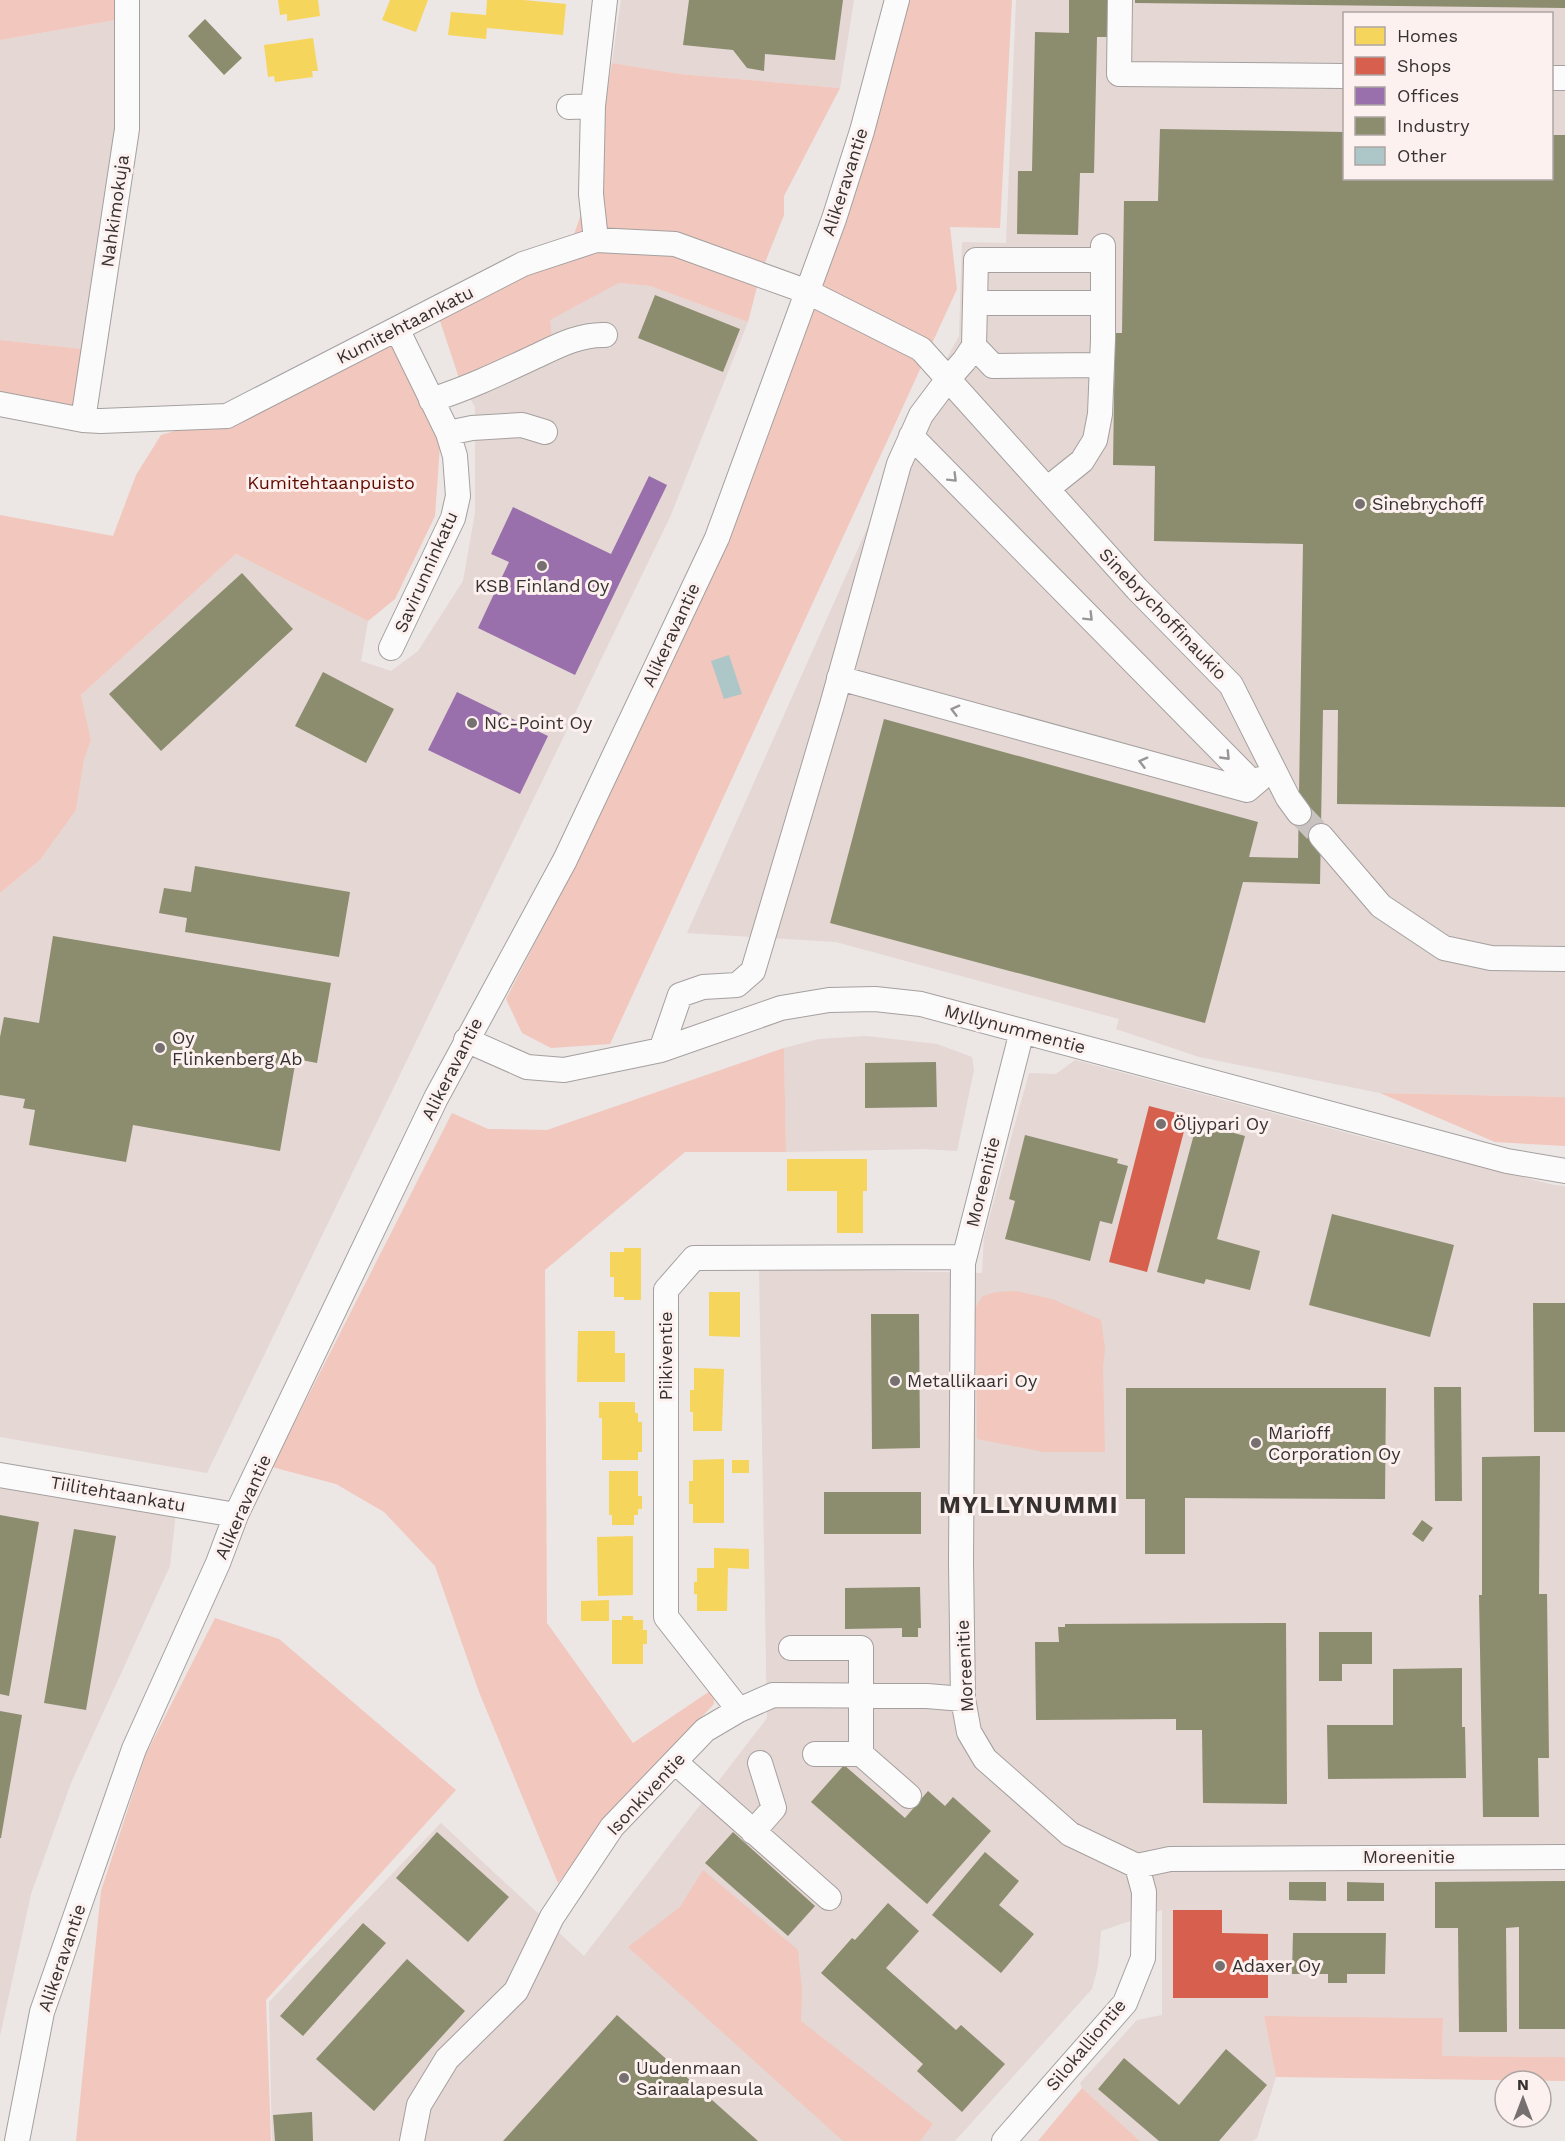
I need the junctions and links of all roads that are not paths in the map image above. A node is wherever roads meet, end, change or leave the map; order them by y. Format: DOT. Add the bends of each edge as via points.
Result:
graph roads {
  1 [pos="128,0"];
  2 [pos="605,0"];
  3 [pos="897,0"];
  4 [pos="1120,0"];
  5 [pos="1343,76"];
  6 [pos="593,106"];
  7 [pos="569,107"];
  8 [pos="596,240"];
  9 [pos="808,292"];
  10 [pos="975,303"];
  11 [pos="1103,303"];
  12 [pos="397,329"];
  13 [pos="604,335"];
  14 [pos="974,346"];
  15 [pos="1102,365"];
  16 [pos="948,379"];
  17 [pos="431,400"];
  18 [pos="0,404"];
  19 [pos="83,420"];
  20 [pos="545,432"];
  21 [pos="448,433"];
  22 [pos="912,436"];
  23 [pos="1047,489"];
  24 [pos="392,648"];
  25 [pos="839,678"];
  26 [pos="1273,768"];
  27 [pos="1254,784"];
  28 [pos="1299,813"];
  29 [pos="1321,836"];
  30 [pos="1565,959"];
  31 [pos="1022,1031"];
  32 [pos="466,1040"];
  33 [pos="660,1050"];
  34 [pos="1565,1171"];
  35 [pos="964,1257"];
  36 [pos="0,1475"];
  37 [pos="236,1515"];
  38 [pos="791,1648"];
  39 [pos="861,1696"];
  40 [pos="963,1700"];
  41 [pos="739,1710"];
  42 [pos="815,1754"];
  43 [pos="861,1754"];
  44 [pos="675,1762"];
  45 [pos="760,1763"];
  46 [pos="909,1796"];
  47 [pos="753,1832"];
  48 [pos="1565,1857"];
  49 [pos="1137,1866"];
  50 [pos="829,1898"];
  51 [pos="17,2141"];
  52 [pos="412,2141"];
  53 [pos="1004,2141"];
  1 -- 19 [label="street, Nahkimokuja" via="127,129"];
  2 -- 6 [label="street"];
  3 -- 9 [label="street, Alikeravantie" via="862,131"];
  4 -- 5 [label="street" via="1119,74"];
  6 -- 7 [label="street"];
  6 -- 8 [label="street" via="591,194"];
  8 -- 9 [label="street, Kumitehtaankatu" via="675,244"];
  8 -- 12 [label="street, Kumitehtaankatu" via="523,264"];
  9 -- 16 [label="street, Sinebrychoffinaukio" via="921,349"];
  9 -- 32 [label="street, Alikeravantie" via="717,538 565,860"];
  10 -- 11 [label="street"];
  10 -- 11 [label="street" via="976,260 1103,253"];
  10 -- 14 [label="street"];
  11 -- 15 [label="street"];
  12 -- 17 [label="street, Savirunninkatu"];
  12 -- 19 [label="street, Kumitehtaankatu" via="226,416"];
  13 -- 17 [label="street" via="591,334 571,341"];
  14 -- 15 [label="street" via="993,366"];
  14 -- 16 [label="street"];
  15 -- 23 [label="street" via="1095,440 1082,461"];
  16 -- 22 [label="street" via="921,415"];
  16 -- 23 [label="street, Sinebrychoffinaukio"];
  17 -- 21 [label="street, Savirunninkatu"];
  18 -- 19 [label="street, Kumitehtaankatu"];
  20 -- 21 [label="street" via="522,425"];
  21 -- 24 [label="street, Savirunninkatu" via="455,456 458,496 453,518"];
  22 -- 25 [label="street" via="899,464"];
  22 -- 27 [label="street, one-way"];
  23 -- 26 [label="street, Sinebrychoffinaukio" via="1231,685"];
  27 -- 25 [label="street, one-way" via="1247,790"];
  25 -- 33 [label="street" via="753,971 737,985 703,987 680,995"];
  26 -- 27 [label="street"];
  26 -- 28 [label="street, Sinebrychoffinaukio"];
  29 -- 30 [label="street" via="1381,906 1444,948 1491,958"];
  31 -- 33 [label="street, Myllynummentie" via="921,1004 875,999 828,1000 781,1008"];
  31 -- 34 [label="street, Myllynummentie" via="1507,1161"];
  31 -- 35 [label="street, Moreenitie"];
  32 -- 33 [label="street, Myllynummentie" via="527,1067 564,1070"];
  32 -- 37 [label="street, Alikeravantie"];
  35 -- 40 [label="street, Moreenitie"];
  35 -- 41 [label="street, Piikiventie" via="694,1258 666,1290 666,1617"];
  36 -- 37 [label="street, Tiilitehtaankatu"];
  37 -- 51 [label="street, Alikeravantie" via="134,1749 42,2012"];
  38 -- 39 [label="street" via="861,1648"];
  39 -- 40 [label="street, Isonkiventie"];
  39 -- 41 [label="street, Isonkiventie" via="773,1695"];
  39 -- 43 [label="street"];
  40 -- 49 [label="street, Moreenitie" via="969,1732 985,1759 1070,1834"];
  41 -- 44 [label="street, Isonkiventie" via="705,1730"];
  42 -- 43 [label="street"];
  43 -- 46 [label="street"];
  44 -- 47 [label="street"];
  44 -- 52 [label="street, Isonkiventie" via="612,1827 552,1917 516,1991 447,2059 419,2105"];
  45 -- 47 [label="street" via="774,1808"];
  47 -- 50 [label="street"];
  48 -- 49 [label="street, Moreenitie" via="1170,1858"];
  49 -- 53 [label="street, Silokalliontie" via="1144,1892 1143,1958 1125,2003"];
}
